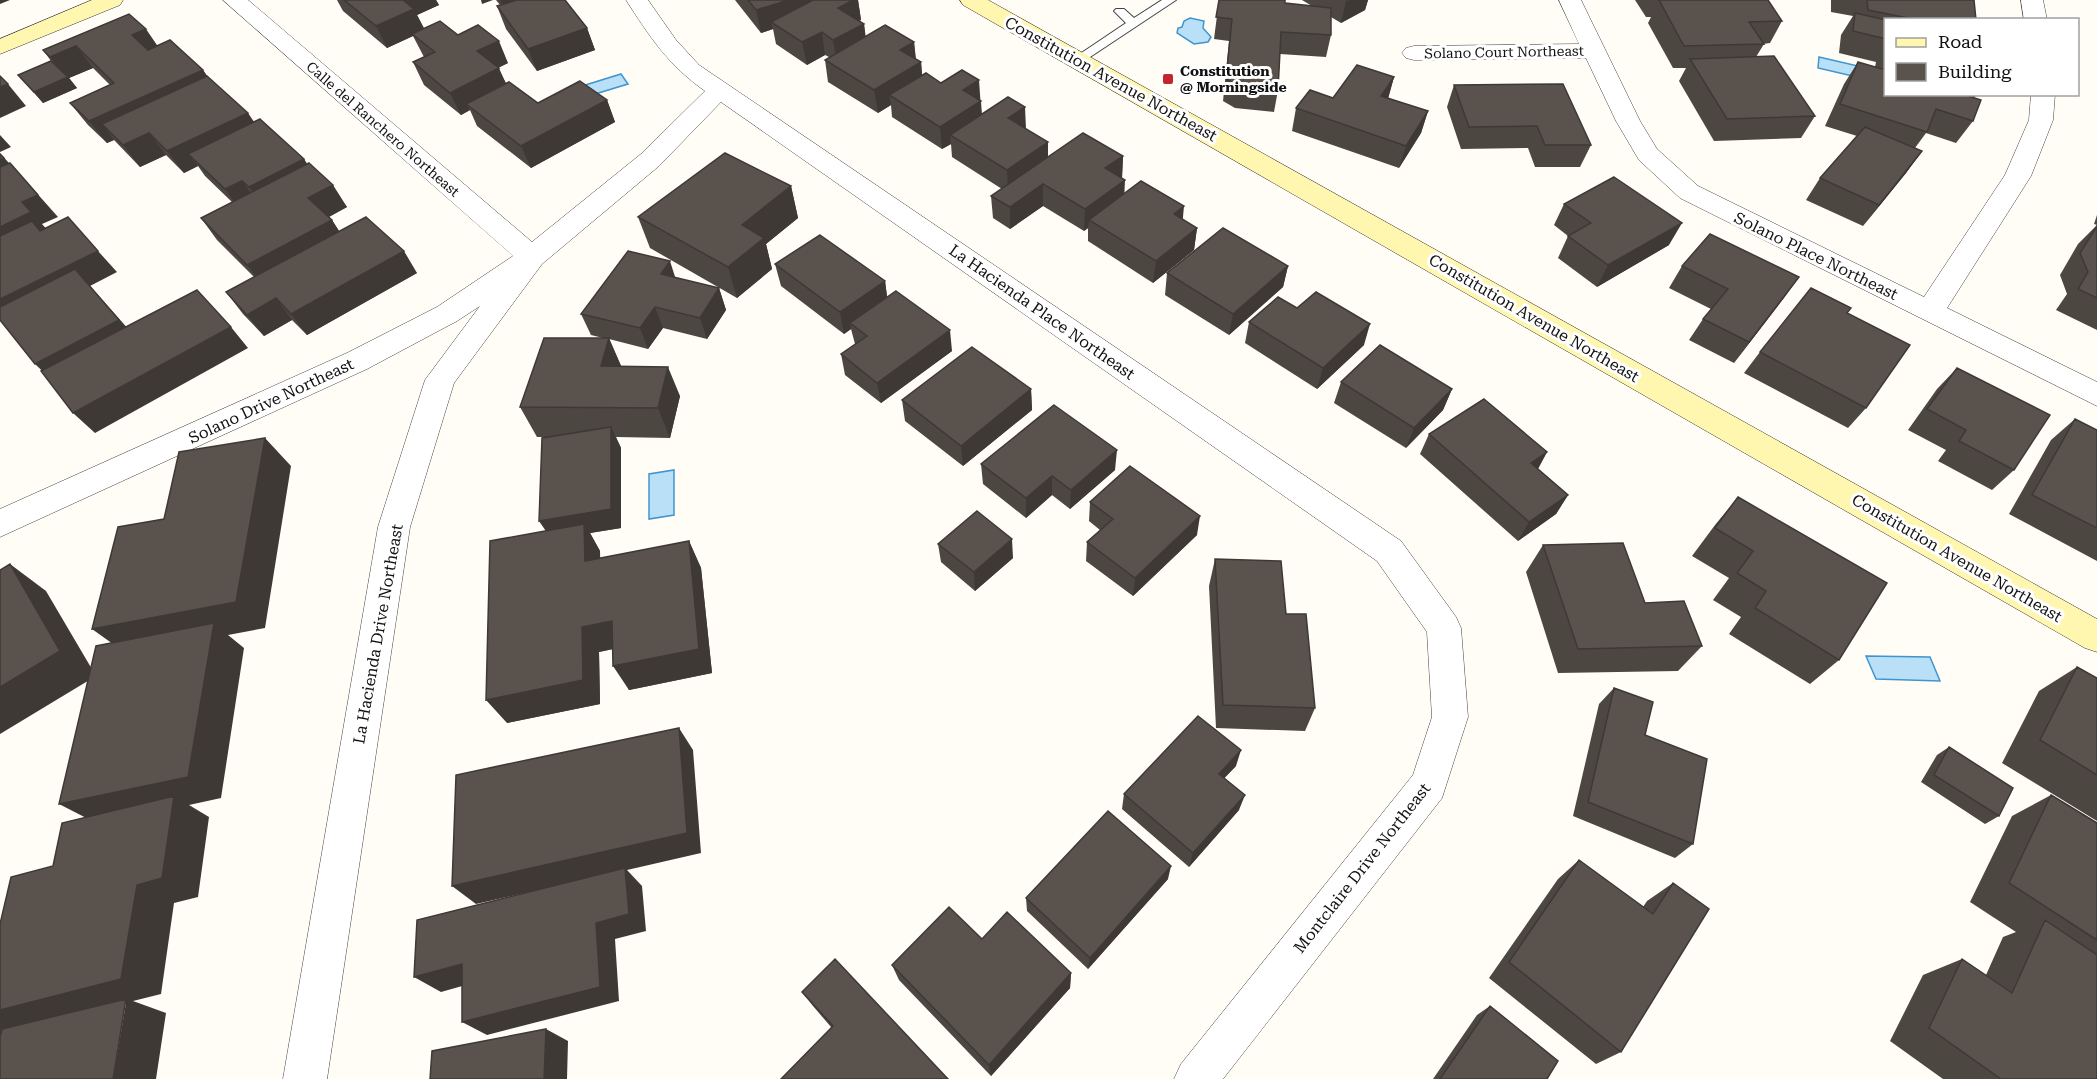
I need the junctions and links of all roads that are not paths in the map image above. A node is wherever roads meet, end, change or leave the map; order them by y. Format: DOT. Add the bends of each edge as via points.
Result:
graph roads {
  1 [pos="112,0"];
  2 [pos="234,0"];
  3 [pos="637,0"];
  4 [pos="971,0"];
  5 [pos="1170,0"];
  6 [pos="1570,0"];
  7 [pos="2032,0"];
  8 [pos="1120,11"];
  9 [pos="2036,18"];
  10 [pos="1133,24"];
  11 [pos="0,47"];
  12 [pos="1595,51"];
  13 [pos="1414,53"];
  14 [pos="1077,60"];
  15 [pos="719,90"];
  16 [pos="2043,96"];
  17 [pos="532,258"];
  18 [pos="1929,312"];
  19 [pos="2097,395"];
  20 [pos="0,524"];
  21 [pos="1444,627"];
  22 [pos="2097,637"];
  23 [pos="305,1079"];
  24 [pos="1196,1079"];
  1 -- 11 [label="street"];
  2 -- 17 [label="street, Calle del Ranchero Northeast"];
  3 -- 15 [label="street, La Hacienda Place Northeast" via="667,45 691,70"];
  4 -- 14 [label="street, Constitution Avenue Northeast"];
  5 -- 10 [label="lane"];
  6 -- 12 [label="street"];
  7 -- 9 [label="street"];
  8 -- 10 [label="lane"];
  10 -- 14 [label="lane"];
  12 -- 13 [label="street, Solano Court Northeast"];
  12 -- 18 [label="street, Solano Place Northeast" via="1648,154 1689,192"];
  14 -- 22 [label="street, Constitution Avenue Northeast"];
  15 -- 17 [label="street, La Hacienda Drive Northeast" via="650,160"];
  15 -- 21 [label="street, La Hacienda Place Northeast" via="1389,551"];
  16 -- 18 [label="street" via="2041,120 2018,176"];
  17 -- 20 [label="street, Solano Drive Northeast" via="447,314 357,361"];
  17 -- 23 [label="street, La Hacienda Drive Northeast" via="440,380 394,527"];
  18 -- 19 [label="street, Solano Place Northeast"];
  21 -- 24 [label="street, Montclaire Drive Northeast" via="1450,717 1429,785"];
}
